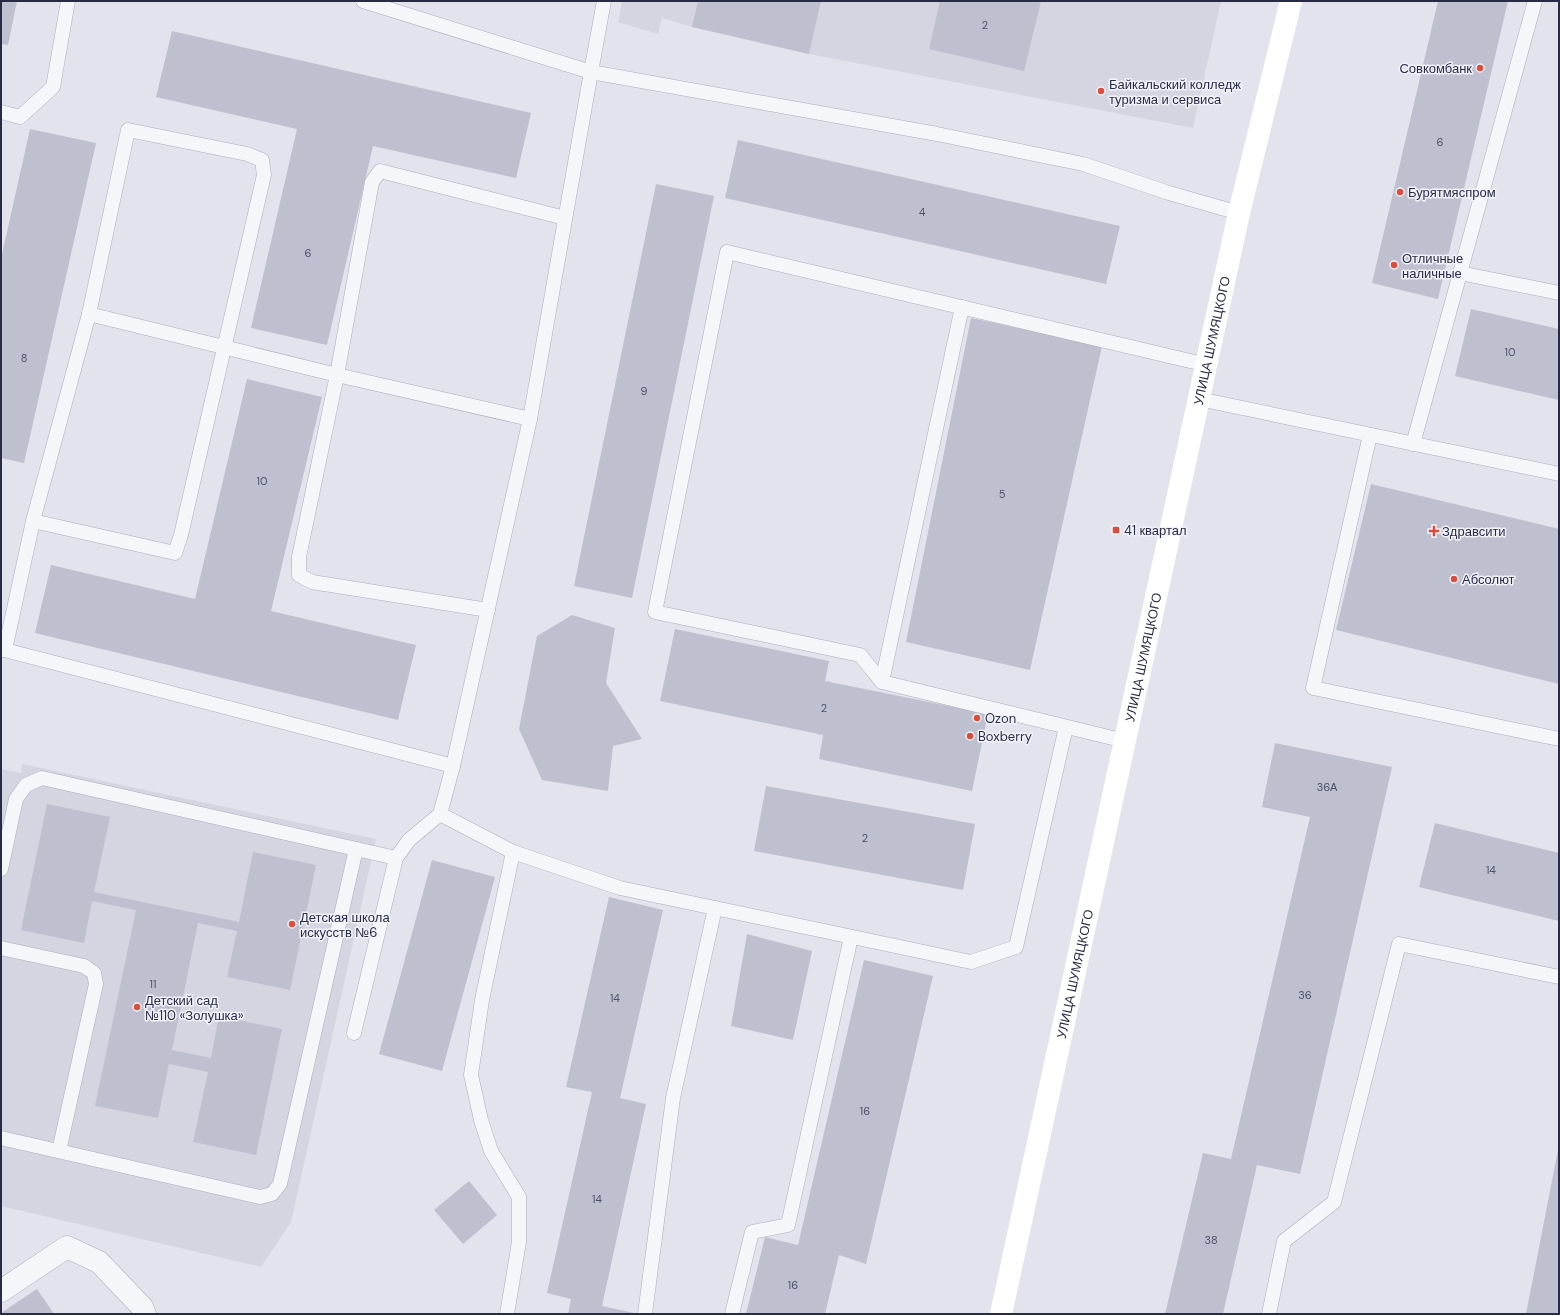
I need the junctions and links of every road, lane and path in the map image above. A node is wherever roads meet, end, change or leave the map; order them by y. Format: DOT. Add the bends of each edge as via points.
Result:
graph roads {
  1 [pos="68,1"];
  2 [pos="363,1"];
  3 [pos="604,1"];
  4 [pos="1291,1"];
  5 [pos="1535,1"];
  6 [pos="590,72"];
  7 [pos="1,112"];
  8 [pos="1239,214"];
  9 [pos="565,218"];
  10 [pos="1460,273"];
  11 [pos="1559,293"];
  12 [pos="962,307"];
  13 [pos="89,314"];
  14 [pos="223,347"];
  15 [pos="1207,365"];
  16 [pos="337,376"];
  17 [pos="1199,399"];
  18 [pos="530,419"];
  19 [pos="1370,435"];
  20 [pos="1413,444"];
  21 [pos="1559,474"];
  22 [pos="33,521"];
  23 [pos="488,610"];
  24 [pos="3,649"];
  25 [pos="882,682"];
  26 [pos="1066,726"];
  27 [pos="1559,739"];
  28 [pos="1125,741"];
  29 [pos="453,766"];
  30 [pos="440,814"];
  31 [pos="356,849"];
  32 [pos="513,852"];
  33 [pos="396,858"];
  34 [pos="1,869"];
  35 [pos="715,908"];
  36 [pos="850,937"];
  37 [pos="1,948"];
  38 [pos="1559,977"];
  39 [pos="354,1034"];
  40 [pos="1,1138"];
  41 [pos="59,1151"];
  42 [pos="1,1291"];
  43 [pos="145,1314"];
  44 [pos="507,1314"];
  45 [pos="645,1314"];
  46 [pos="732,1314"];
  47 [pos="1001,1314"];
  48 [pos="1269,1314"];
  1 -- 7 [label="lane" via="53,86 20,117"];
  2 -- 6 [label="lane"];
  3 -- 6 [label="lane"];
  4 -- 8 [label="main road, УЛИЦА ШУМЯЦКОГО"];
  5 -- 10 [label="lane"];
  6 -- 8 [label="lane" via="937,134 1083,164"];
  6 -- 9 [label="lane"];
  8 -- 15 [label="main road, УЛИЦА ШУМЯЦКОГО"];
  9 -- 16 [label="lane" via="380,171 372,182"];
  9 -- 18 [label="lane"];
  10 -- 11 [label="lane"];
  10 -- 20 [label="lane"];
  12 -- 15 [label="lane"];
  12 -- 25 [label="lane"];
  12 -- 25 [label="lane" via="727,252 655,612 860,656"];
  13 -- 14 [label="lane"];
  13 -- 14 [label="lane" via="128,130 247,154 262,160 264,175"];
  13 -- 22 [label="lane"];
  14 -- 16 [label="lane"];
  14 -- 22 [label="lane" via="175,553"];
  15 -- 17 [label="main road, УЛИЦА ШУМЯЦКОГО"];
  16 -- 18 [label="lane"];
  16 -- 23 [label="lane" via="299,557 299,575 312,582"];
  17 -- 19 [label="lane"];
  17 -- 28 [label="main road, УЛИЦА ШУМЯЦКОГО"];
  18 -- 23 [label="lane"];
  19 -- 20 [label="lane"];
  19 -- 27 [label="lane" via="1313,688"];
  20 -- 21 [label="lane"];
  22 -- 24 [label="lane"];
  23 -- 29 [label="lane"];
  24 -- 29 [label="lane"];
  25 -- 26 [label="lane"];
  26 -- 28 [label="lane"];
  26 -- 36 [label="lane" via="1016,947 971,962"];
  28 -- 47 [label="main road, УЛИЦА ШУМЯЦКОГО"];
  29 -- 30 [label="lane"];
  30 -- 32 [label="lane"];
  30 -- 33 [label="lane" via="409,840"];
  31 -- 33 [label="lane"];
  31 -- 34 [label="lane" via="42,778 26,785 16,799"];
  31 -- 41 [label="lane" via="280,1184 272,1194 260,1197"];
  32 -- 35 [label="lane" via="620,888"];
  32 -- 44 [label="lane" via="482,1000 471,1074 491,1151 519,1197 519,1242"];
  33 -- 39 [label="lane"];
  35 -- 36 [label="lane"];
  35 -- 45 [label="lane" via="673,1098"];
  36 -- 46 [label="lane" via="788,1225 752,1232"];
  37 -- 41 [label="lane" via="84,966 94,973 96,984"];
  38 -- 48 [label="lane" via="1399,944 1334,1202 1284,1241"];
  40 -- 41 [label="lane"];
  42 -- 43 [label="street" via="67,1247 99,1262 142,1307"];
}
